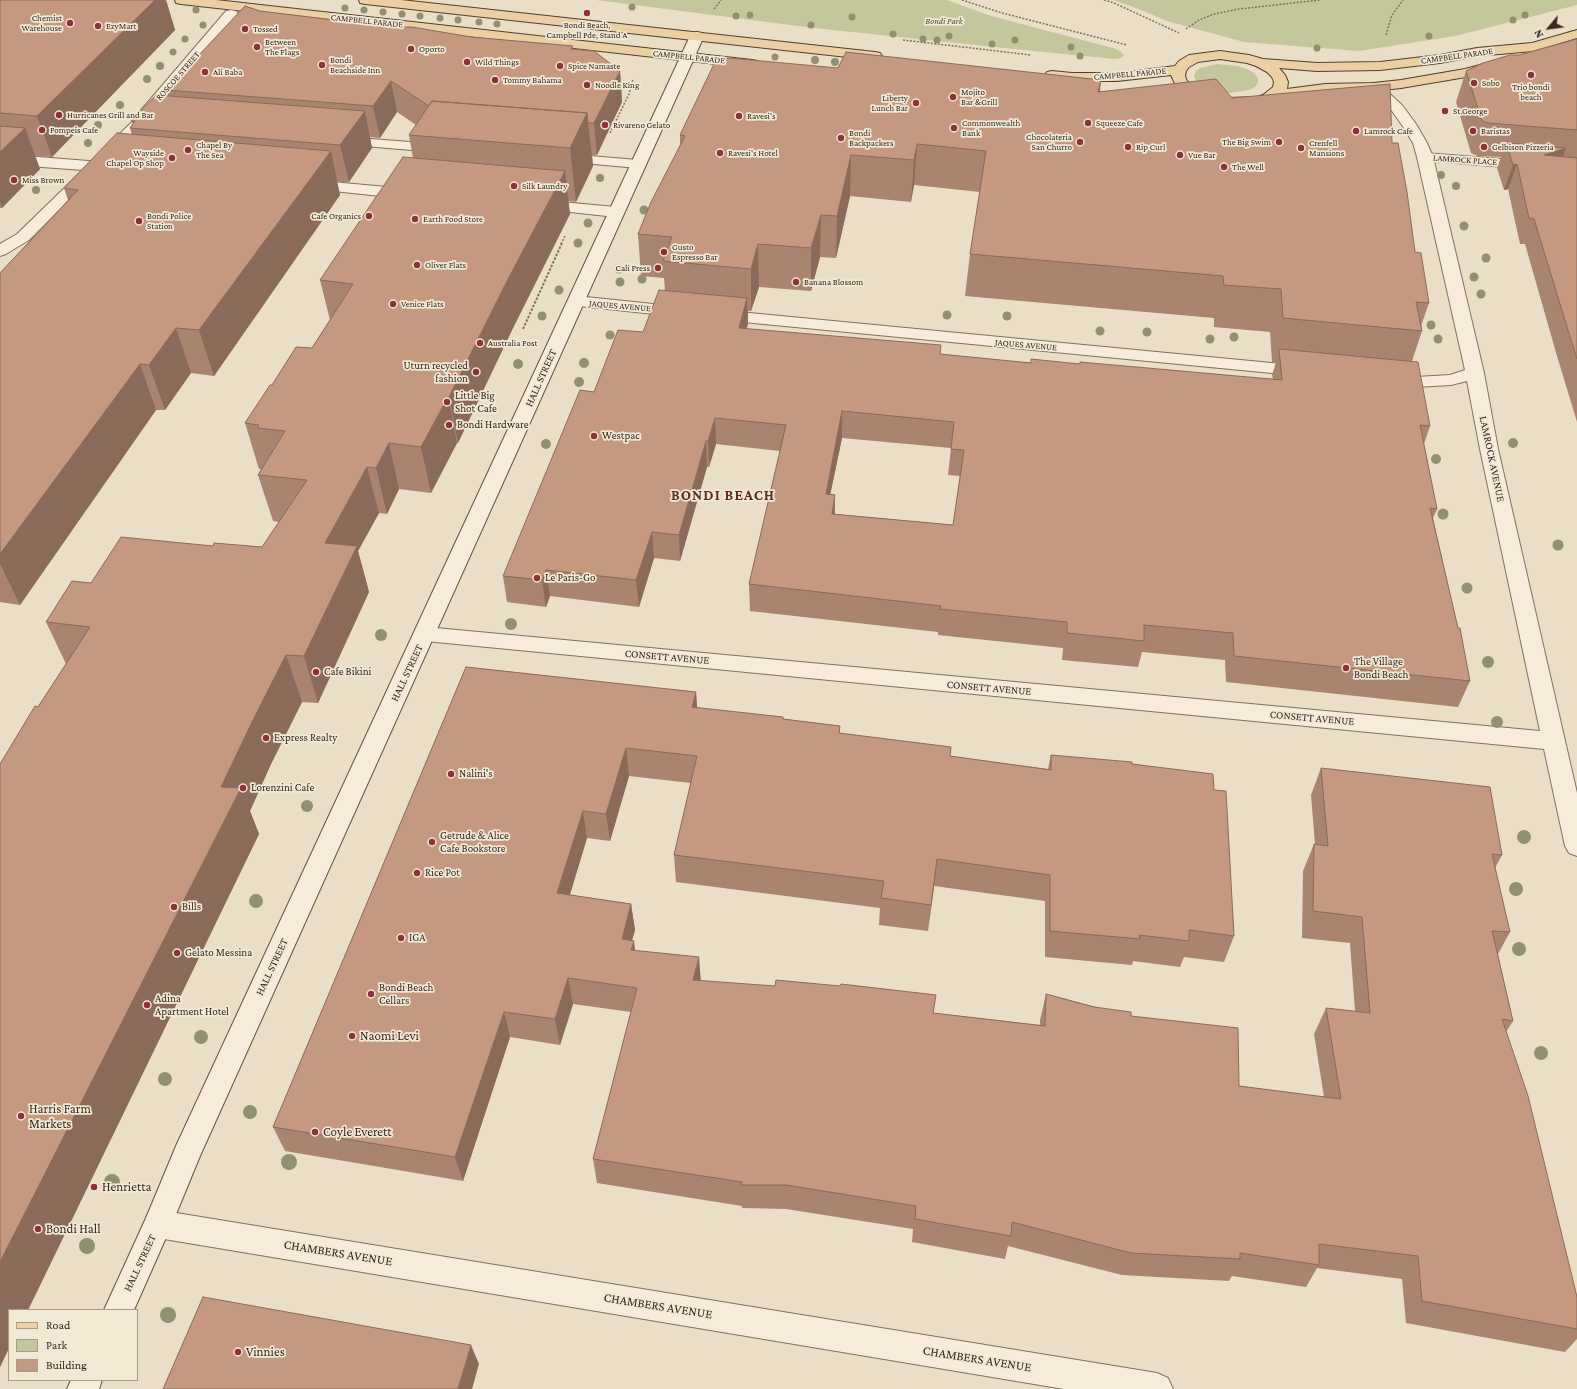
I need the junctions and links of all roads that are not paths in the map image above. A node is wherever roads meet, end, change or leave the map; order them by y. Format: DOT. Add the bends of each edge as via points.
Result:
graph roads {
  1 [pos="181,0"];
  2 [pos="365,0"];
  3 [pos="231,14"];
  4 [pos="1577,34"];
  5 [pos="697,36"];
  6 [pos="1533,47"];
  7 [pos="688,56"];
  8 [pos="891,58"];
  9 [pos="1262,63"];
  10 [pos="762,65"];
  11 [pos="1178,70"];
  12 [pos="1042,74"];
  13 [pos="1374,87"];
  14 [pos="1197,94"];
  15 [pos="1274,94"];
  16 [pos="1173,96"];
  17 [pos="137,124"];
  18 [pos="169,126"];
  19 [pos="336,140"];
  20 [pos="447,149"];
  21 [pos="1425,157"];
  22 [pos="557,158"];
  23 [pos="0,159"];
  24 [pos="638,164"];
  25 [pos="94,167"];
  26 [pos="126,169"];
  27 [pos="1577,169"];
  28 [pos="292,184"];
  29 [pos="427,196"];
  30 [pos="522,204"];
  31 [pos="616,212"];
  32 [pos="0,251"];
  33 [pos="576,301"];
  34 [pos="1321,373"];
  35 [pos="1475,373"];
  36 [pos="1377,378"];
  37 [pos="425,634"];
  38 [pos="1554,741"];
  39 [pos="1577,846"];
  40 [pos="158,1224"];
  41 [pos="119,1309"];
  42 [pos="1157,1389"];
  1 -- 7 [label="main road, CAMPBELL PARADE"];
  2 -- 5 [label="main road, CAMPBELL PARADE"];
  3 -- 17 [label="street, ROSCOE STREET"];
  4 -- 6 [label="main road, CAMPBELL PARADE"];
  5 -- 7 [label="street, HALL STREET"];
  5 -- 8 [label="main road, CAMPBELL PARADE"];
  6 -- 9 [label="main road, CAMPBELL PARADE" via="1380,66 1318,67"];
  6 -- 13 [label="main road, CAMPBELL PARADE" via="1496,65 1466,73"];
  7 -- 10 [label="main road, CAMPBELL PARADE"];
  7 -- 24 [label="street, HALL STREET"];
  9 -- 11 [label="main road" via="1235,56 1206,56 1194,58"];
  9 -- 15 [label="main road" via="1275,72 1281,82 1280,89"];
  11 -- 12 [label="main road, CAMPBELL PARADE" via="1117,77"];
  11 -- 14 [label="main road" via="1181,83"];
  13 -- 15 [label="main road, CAMPBELL PARADE" via="1325,88"];
  13 -- 21 [label="street, LAMROCK AVENUE" via="1409,124"];
  14 -- 15 [label="main road, CAMPBELL PARADE" via="1220,101 1247,102 1268,98"];
  14 -- 16 [label="main road"];
  17 -- 18 [label="lane"];
  17 -- 25 [label="lane, ROSCOE STREET"];
  19 -- 20 [label="lane"];
  21 -- 27 [label="lane, LAMROCK PLACE"];
  21 -- 35 [label="street, LAMROCK AVENUE"];
  22 -- 24 [label="lane"];
  23 -- 25 [label="street"];
  24 -- 31 [label="street, HALL STREET"];
  25 -- 26 [label="street"];
  25 -- 32 [label="street, ROSCOE STREET" via="23,237"];
  28 -- 29 [label="street"];
  30 -- 31 [label="street"];
  31 -- 33 [label="street, HALL STREET"];
  33 -- 34 [label="street, JAQUES AVENUE"];
  33 -- 37 [label="street, HALL STREET"];
  35 -- 36 [label="street" via="1451,380 1422,382"];
  35 -- 38 [label="street, LAMROCK AVENUE" via="1489,449"];
  37 -- 38 [label="street, CONSETT AVENUE"];
  37 -- 40 [label="street, HALL STREET" via="186,1155"];
  38 -- 39 [label="street, LAMROCK AVENUE"];
  40 -- 41 [label="street, HALL STREET"];
  40 -- 42 [label="street, CHAMBERS AVENUE"];
}
